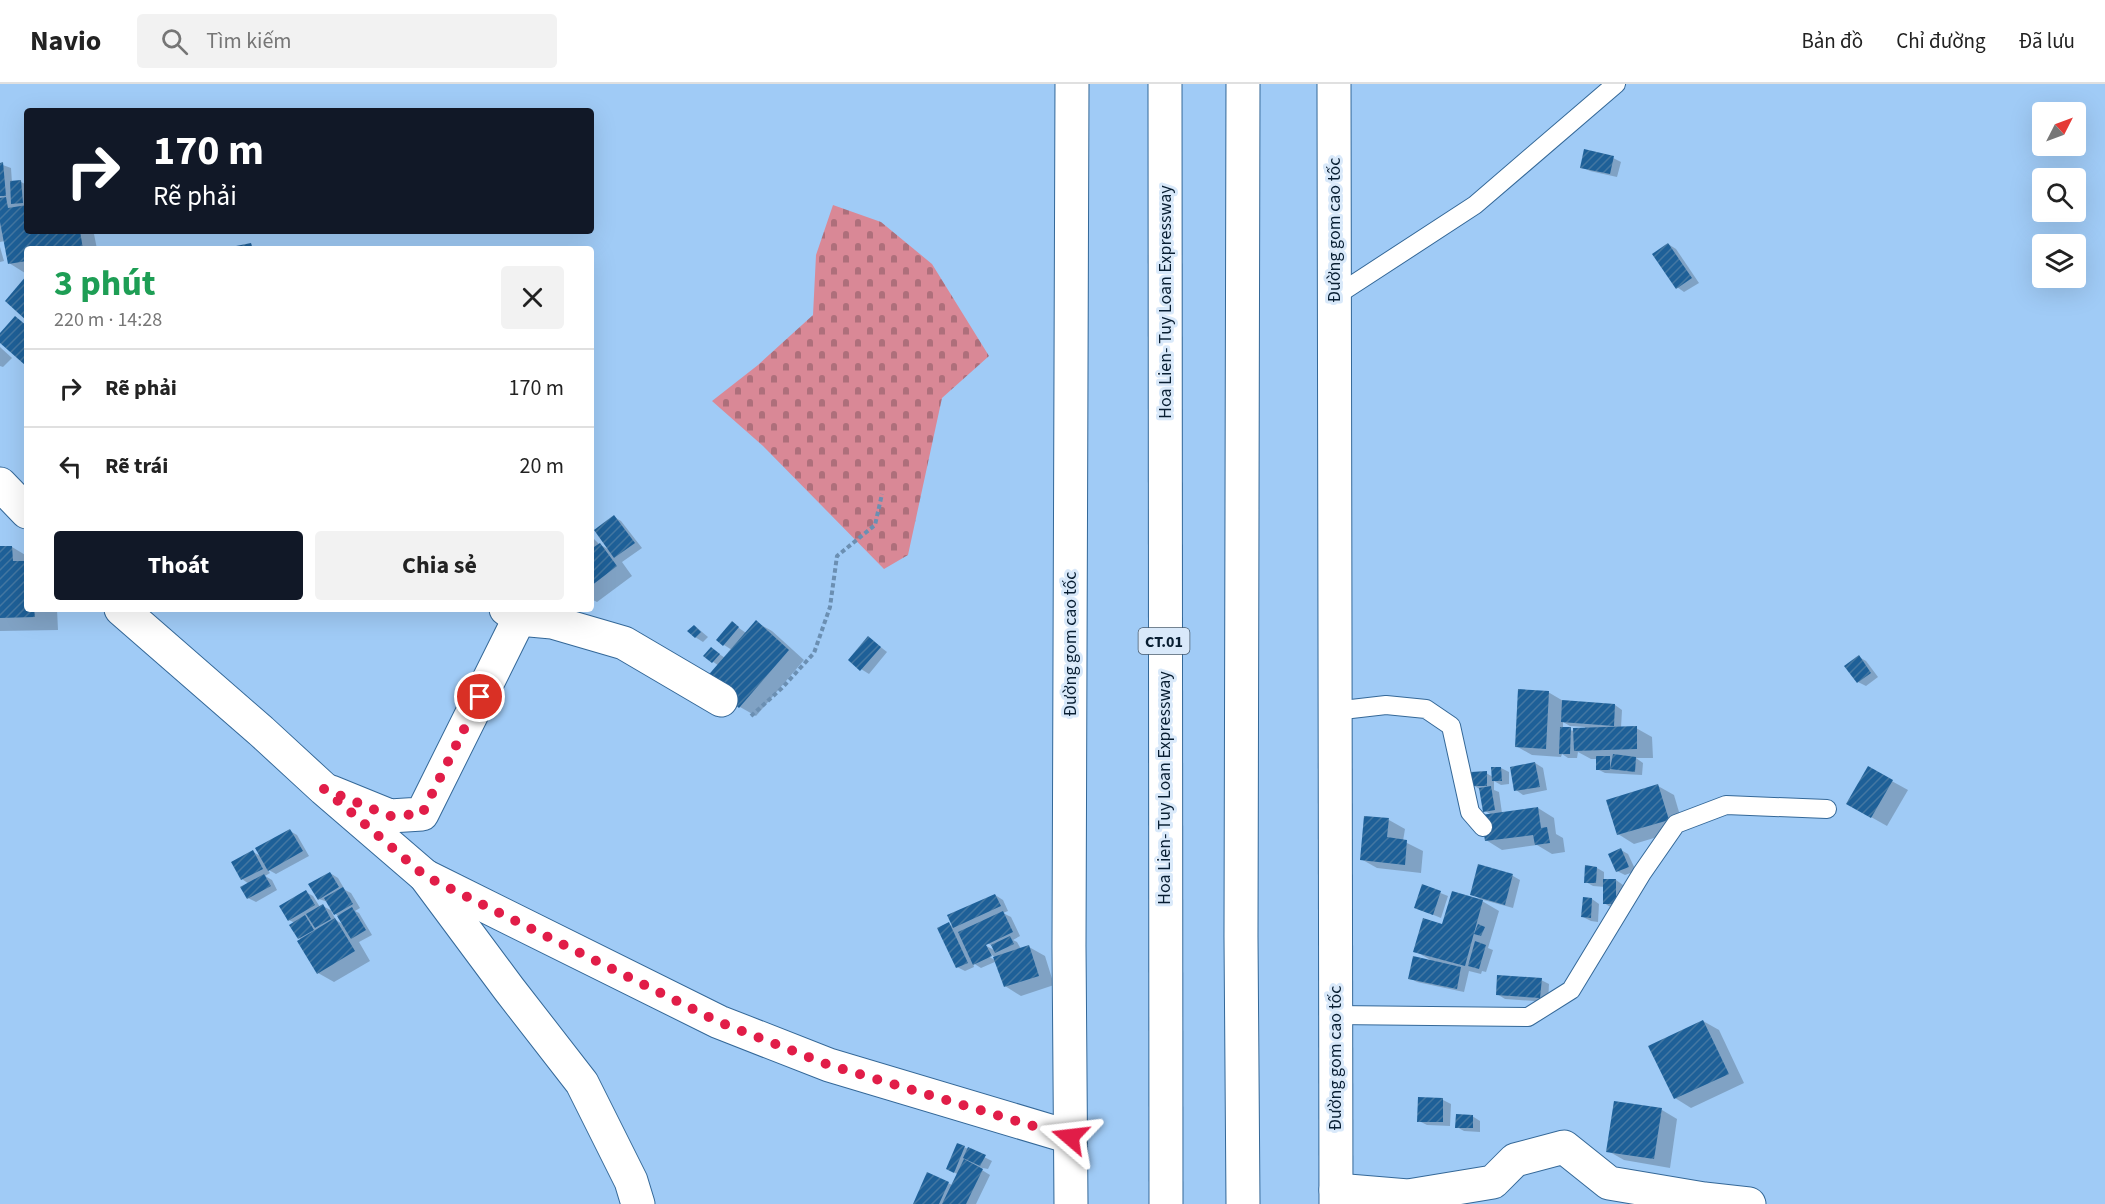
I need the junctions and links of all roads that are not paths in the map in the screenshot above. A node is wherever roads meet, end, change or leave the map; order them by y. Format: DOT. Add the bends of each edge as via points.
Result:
graph roads {
  1 [pos="1072,84"];
  2 [pos="1165,84"];
  3 [pos="1243,84"];
  4 [pos="1334,84"];
  5 [pos="1616,84"];
  6 [pos="1334,297"];
  7 [pos="0,484"];
  8 [pos="24,509"];
  9 [pos="132,613"];
  10 [pos="513,614"];
  11 [pos="721,700"];
  12 [pos="1334,711"];
  13 [pos="324,789"];
  14 [pos="1827,809"];
  15 [pos="1483,827"];
  16 [pos="425,876"];
  17 [pos="1241,937"];
  18 [pos="1335,1015"];
  19 [pos="1070,1137"];
  20 [pos="1336,1197"];
  21 [pos="1166,1202"];
  22 [pos="638,1204"];
  23 [pos="1071,1204"];
  24 [pos="1243,1204"];
  25 [pos="1252,1204"];
  26 [pos="1749,1204"];
  1 -- 19 [label="main road, Đường gom cao tốc"];
  2 -- 21 [label="main road, Hoa Lien- Tuy Loan Expressway / CT.01"];
  3 -- 17 [label="main road"];
  4 -- 6 [label="main road, Đường gom cao tốc"];
  5 -- 6 [label="lane" via="1474,205"];
  6 -- 12 [label="main road, Đường gom cao tốc"];
  7 -- 8 [label="main road"];
  9 -- 13 [label="main road"];
  10 -- 11 [label="main road" via="624,644"];
  10 -- 13 [label="main road" via="422,814 390,816"];
  12 -- 15 [label="lane" via="1386,705 1426,709 1451,726 1470,812"];
  12 -- 18 [label="main road, Đường gom cao tốc"];
  13 -- 16 [label="main road"];
  14 -- 18 [label="lane" via="1726,805 1676,824 1571,990 1528,1017"];
  16 -- 19 [label="main road" via="719,1022 829,1065"];
  16 -- 22 [label="main road" via="582,1083 631,1181"];
  17 -- 24 [label="main road"];
  17 -- 25 [label="main road"];
  18 -- 20 [label="main road, Đường gom cao tốc"];
  19 -- 23 [label="main road, Đường gom cao tốc"];
  20 -- 26 [label="main road" via="1408,1196 1493,1182 1515,1160 1564,1147 1609,1183"];
}
